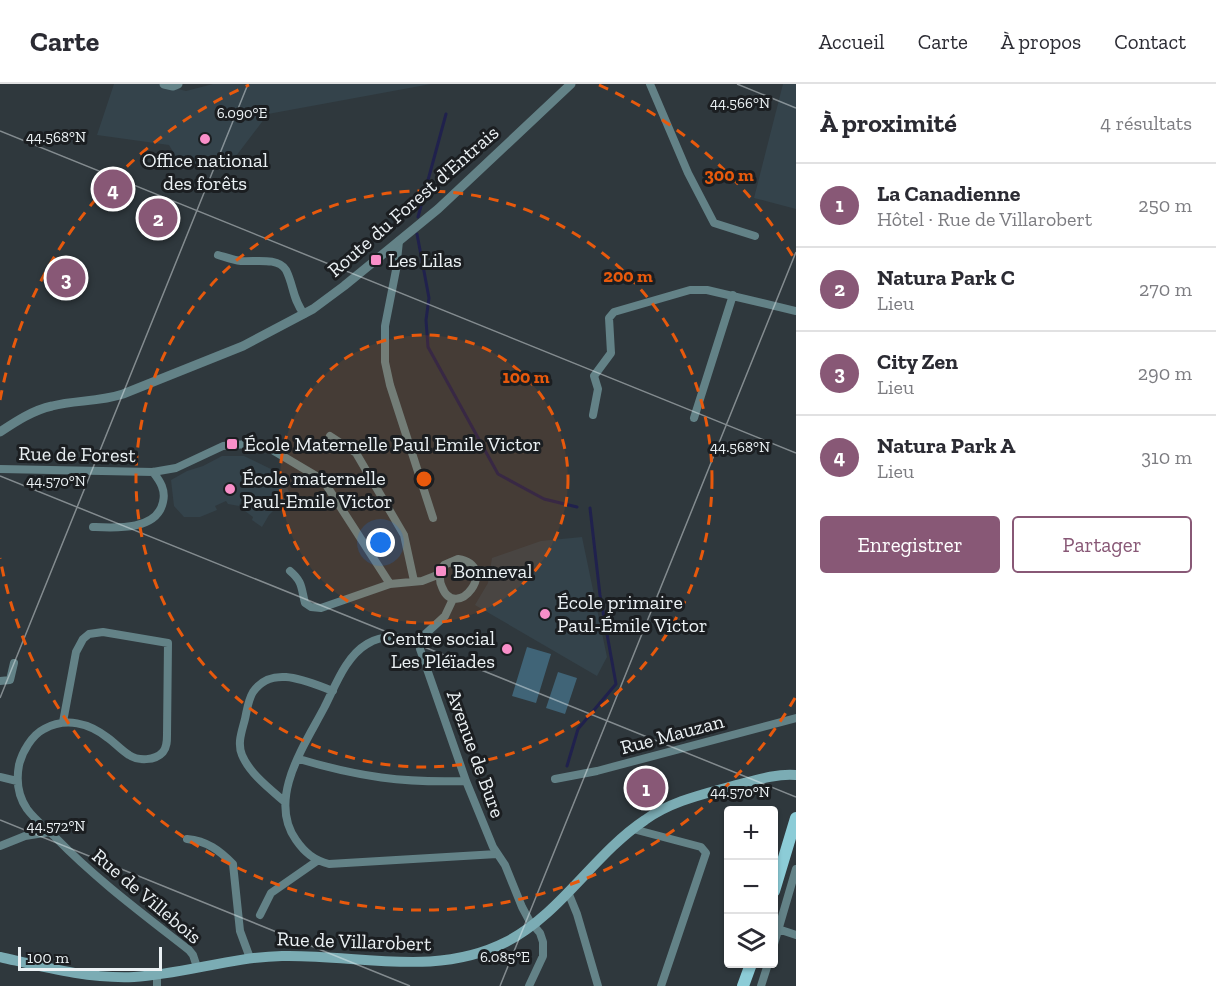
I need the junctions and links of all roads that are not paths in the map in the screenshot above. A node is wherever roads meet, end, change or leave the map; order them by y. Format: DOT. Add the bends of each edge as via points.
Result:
graph roads {
  1 [pos="164,84"];
  2 [pos="178,84"];
  3 [pos="572,84"];
  4 [pos="650,84"];
  5 [pos="754,236"];
  6 [pos="399,241"];
  7 [pos="218,255"];
  8 [pos="733,295"];
  9 [pos="796,311"];
  10 [pos="304,314"];
  11 [pos="593,415"];
  12 [pos="694,418"];
  13 [pos="0,432"];
  14 [pos="330,436"];
  15 [pos="0,470"];
  16 [pos="153,472"];
  17 [pos="433,518"];
  18 [pos="93,527"];
  19 [pos="290,571"];
  20 [pos="440,573"];
  21 [pos="418,581"];
  22 [pos="390,584"];
  23 [pos="442,589"];
  24 [pos="453,599"];
  25 [pos="420,642"];
  26 [pos="15,663"];
  27 [pos="0,681"];
  28 [pos="333,691"];
  29 [pos="796,718"];
  30 [pos="63,722"];
  31 [pos="299,759"];
  32 [pos="796,775"];
  33 [pos="0,777"];
  34 [pos="555,779"];
  35 [pos="17,780"];
  36 [pos="466,781"];
  37 [pos="285,802"];
  38 [pos="796,818"];
  39 [pos="633,829"];
  40 [pos="50,832"];
  41 [pos="187,839"];
  42 [pos="793,841"];
  43 [pos="0,846"];
  44 [pos="497,854"];
  45 [pos="317,861"];
  46 [pos="796,869"];
  47 [pos="778,880"];
  48 [pos="568,892"];
  49 [pos="260,915"];
  50 [pos="778,922"];
  51 [pos="532,925"];
  52 [pos="778,929"];
  53 [pos="796,934"];
  54 [pos="0,957"];
  55 [pos="250,958"];
  56 [pos="197,967"];
  57 [pos="749,968"];
  58 [pos="766,968"];
  59 [pos="157,974"];
  60 [pos="157,986"];
  61 [pos="529,986"];
  62 [pos="598,986"];
  63 [pos="662,986"];
  64 [pos="743,986"];
  65 [pos="761,986"];
  1 -- 2 [label="street"];
  3 -- 6 [label="street, Route du Forest d'Entrais"];
  4 -- 5 [label="street" via="714,223"];
  6 -- 10 [label="street, Route du Forest d'Entrais"];
  6 -- 17 [label="street" via="385,326 385,362"];
  7 -- 10 [label="street" via="238,261 281,264 296,304"];
  8 -- 9 [label="street"];
  8 -- 11 [label="street" via="690,290 614,312 609,318 611,353 594,376 598,389"];
  8 -- 12 [label="street"];
  10 -- 13 [label="street, Route du Forest d'Entrais" via="243,345 123,394 105,400 49,406"];
  14 -- 21 [label="street" via="356,453 404,535"];
  15 -- 16 [label="street, Rue de Forest"];
  16 -- 18 [label="street" via="164,489 162,508 155,516 145,523 124,527"];
  16 -- 22 [label="street" via="176,468 232,444 269,448 323,480"];
  19 -- 22 [label="street" via="302,585 305,603 312,607 321,608"];
  20 -- 21 [label="street"];
  20 -- 23 [label="street"];
  20 -- 24 [label="street" via="444,565 459,559 469,562 477,572 471,591 464,598"];
  21 -- 22 [label="street"];
  21 -- 23 [label="street"];
  23 -- 24 [label="street"];
  24 -- 25 [label="street" via="445,616"];
  25 -- 28 [label="street" via="385,637 369,642 353,655"];
  25 -- 36 [label="street, Avenue de Bure"];
  26 -- 27 [label="street" via="10,680"];
  28 -- 31 [label="street"];
  28 -- 37 [label="street" via="304,680 279,677 269,679 252,693 240,750 264,784"];
  29 -- 34 [label="street, Rue Mauzan"];
  30 -- 30 [label="street" via="95,729 138,759 162,753 167,735 168,643 103,632 89,634 76,652"];
  30 -- 35 [label="street" via="33,738 22,755"];
  31 -- 36 [label="street" via="390,780"];
  31 -- 37 [label="street"];
  32 -- 39 [label="main road, Rue de Villarobert" via="747,782 688,799 666,807"];
  33 -- 35 [label="street"];
  35 -- 40 [label="street, Rue de Villebois" via="28,810"];
  36 -- 44 [label="street, Avenue de Bure"];
  37 -- 45 [label="street" via="292,834"];
  38 -- 42 [label="main road"];
  39 -- 48 [label="main road, Rue de Villarobert"];
  39 -- 63 [label="street" via="701,847 706,853"];
  40 -- 43 [label="street"];
  40 -- 56 [label="street, Rue de Villebois" via="118,895 189,950"];
  41 -- 55 [label="street" via="211,845 233,864 240,931"];
  42 -- 47 [label="main road"];
  44 -- 45 [label="street" via="339,865"];
  44 -- 51 [label="street, Avenue de Bure"];
  45 -- 49 [label="street" via="271,893"];
  46 -- 50 [label="street"];
  48 -- 51 [label="main road, Rue de Villarobert"];
  48 -- 62 [label="street"];
  51 -- 55 [label="main road, Rue de Villarobert" via="481,953 433,963 311,956"];
  51 -- 61 [label="street, Avenue de Bure" via="540,933 543,956"];
  52 -- 53 [label="street"];
  54 -- 59 [label="main road, Rue de Villarobert" via="84,975"];
  55 -- 56 [label="main road, Rue de Villarobert"];
  56 -- 59 [label="main road, Rue de Villarobert"];
  57 -- 64 [label="main road"];
  58 -- 65 [label="street"];
  59 -- 60 [label="street"];
}
